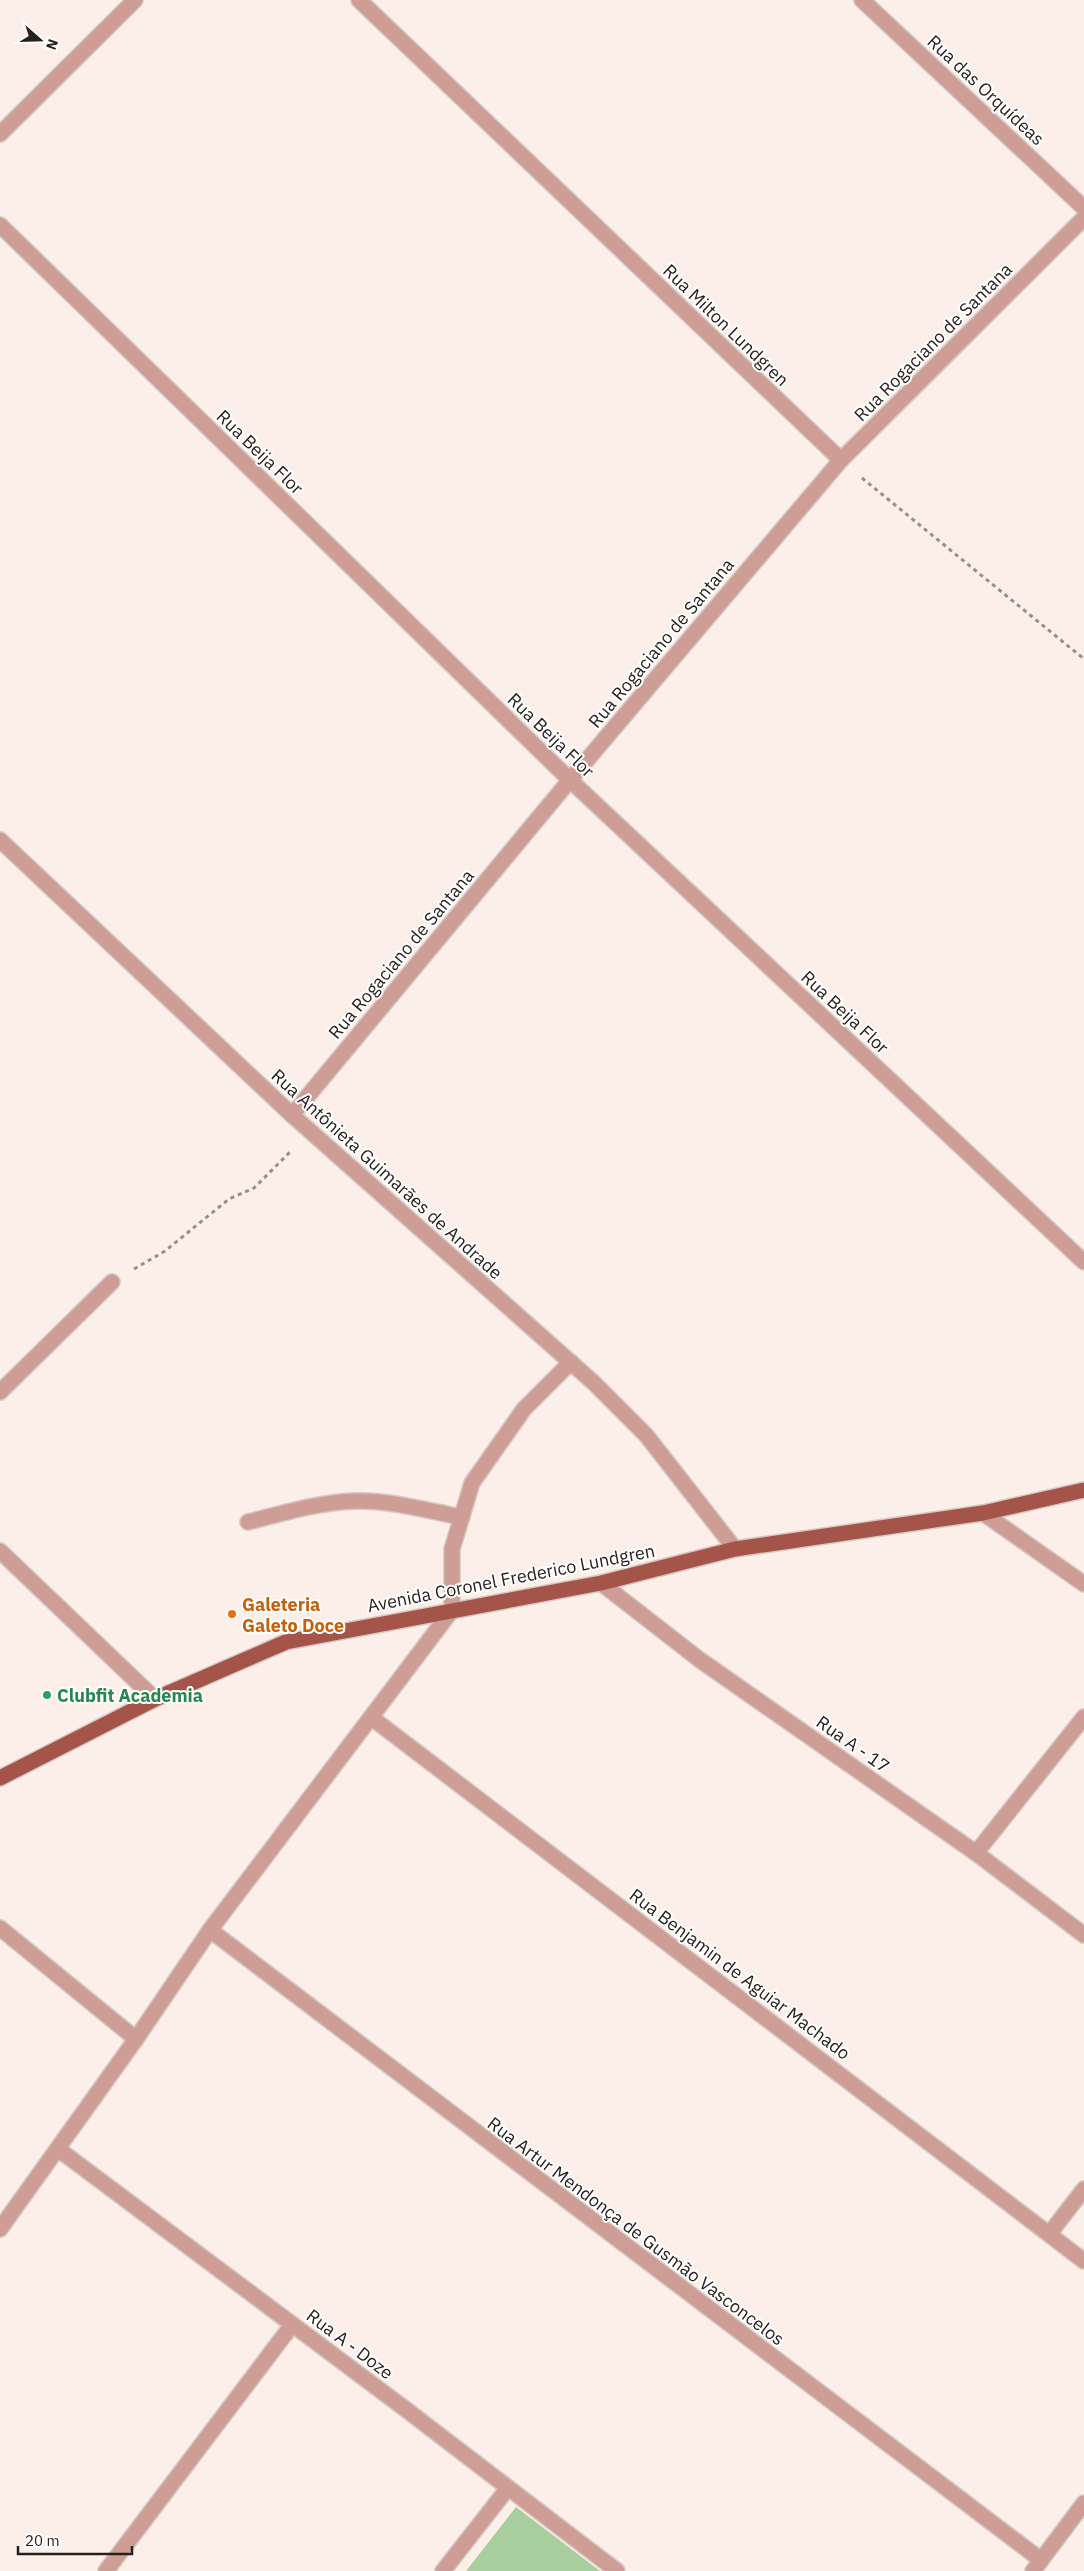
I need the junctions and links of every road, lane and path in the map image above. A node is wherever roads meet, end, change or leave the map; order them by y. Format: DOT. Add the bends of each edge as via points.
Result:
graph roads {
  1 [pos="135,0"];
  2 [pos="359,0"];
  3 [pos="862,0"];
  4 [pos="0,134"];
  5 [pos="1084,208"];
  6 [pos="1084,218"];
  7 [pos="0,224"];
  8 [pos="840,460"];
  9 [pos="1084,659"];
  10 [pos="570,780"];
  11 [pos="0,840"];
  12 [pos="292,1115"];
  13 [pos="311,1132"];
  14 [pos="1084,1262"];
  15 [pos="112,1282"];
  16 [pos="571,1362"];
  17 [pos="0,1392"];
  18 [pos="1084,1490"];
  19 [pos="983,1513"];
  20 [pos="462,1517"];
  21 [pos="248,1522"];
  22 [pos="735,1549"];
  23 [pos="0,1552"];
  24 [pos="601,1583"];
  25 [pos="1084,1584"];
  26 [pos="452,1610"];
  27 [pos="155,1699"];
  28 [pos="1084,1717"];
  29 [pos="372,1718"];
  30 [pos="0,1778"];
  31 [pos="976,1853"];
  32 [pos="0,1928"];
  33 [pos="210,1930"];
  34 [pos="1084,1935"];
  35 [pos="136,2039"];
  36 [pos="58,2149"];
  37 [pos="1084,2189"];
  38 [pos="0,2229"];
  39 [pos="1050,2233"];
  40 [pos="1084,2261"];
  41 [pos="292,2325"];
  42 [pos="508,2488"];
  43 [pos="1084,2503"];
  44 [pos="1037,2566"];
  45 [pos="106,2571"];
  46 [pos="443,2571"];
  47 [pos="617,2571"];
  1 -- 4 [label="street"];
  2 -- 8 [label="street, Rua Milton Lundgren"];
  3 -- 5 [label="street, Rua das Orquídeas"];
  6 -- 8 [label="street, Rua Rogaciano de Santana"];
  7 -- 10 [label="street, Rua Beija Flor"];
  8 -- 9 [label="path"];
  8 -- 10 [label="street, Rua Rogaciano de Santana"];
  10 -- 12 [label="street, Rua Rogaciano de Santana"];
  10 -- 14 [label="street, Rua Beija Flor"];
  11 -- 12 [label="street, Rua Antônieta Guimarães de Andrade"];
  12 -- 13 [label="street, Rua Antônieta Guimarães de Andrade"];
  13 -- 15 [label="path" via="254,1188 229,1199 165,1251"];
  13 -- 16 [label="street, Rua Antônieta Guimarães de Andrade"];
  15 -- 17 [label="street"];
  16 -- 20 [label="street" via="524,1409 472,1483"];
  16 -- 22 [label="street, Rua Antônieta Guimarães de Andrade" via="646,1435"];
  18 -- 19 [label="main road, Avenida Coronel Frederico Lundgren"];
  19 -- 22 [label="main road, Avenida Coronel Frederico Lundgren"];
  19 -- 25 [label="street"];
  20 -- 21 [label="street" via="394,1504 357,1501 316,1505"];
  20 -- 26 [label="street" via="452,1549"];
  22 -- 24 [label="main road, Avenida Coronel Frederico Lundgren"];
  23 -- 27 [label="street"];
  24 -- 26 [label="main road, Avenida Coronel Frederico Lundgren"];
  24 -- 31 [label="street, Rua A - 17" via="700,1660"];
  26 -- 27 [label="main road, Avenida Coronel Frederico Lundgren" via="286,1642"];
  26 -- 29 [label="street"];
  27 -- 30 [label="main road, Avenida Coronel Frederico Lundgren"];
  28 -- 31 [label="street"];
  29 -- 33 [label="street"];
  29 -- 39 [label="street, Rua Benjamin de Aguiar Machado"];
  31 -- 34 [label="street, Rua A - 17"];
  32 -- 35 [label="street"];
  33 -- 35 [label="street"];
  33 -- 44 [label="street, Rua Artur Mendonça de Gusmão Vasconcelos"];
  35 -- 36 [label="street"];
  36 -- 38 [label="street"];
  36 -- 41 [label="street, Rua A - Doze"];
  37 -- 39 [label="street"];
  39 -- 40 [label="street, Rua Benjamin de Aguiar Machado"];
  41 -- 42 [label="street, Rua A - Doze"];
  41 -- 45 [label="street"];
  42 -- 46 [label="street"];
  42 -- 47 [label="street, Rua A - Doze"];
  43 -- 44 [label="street"];
}
